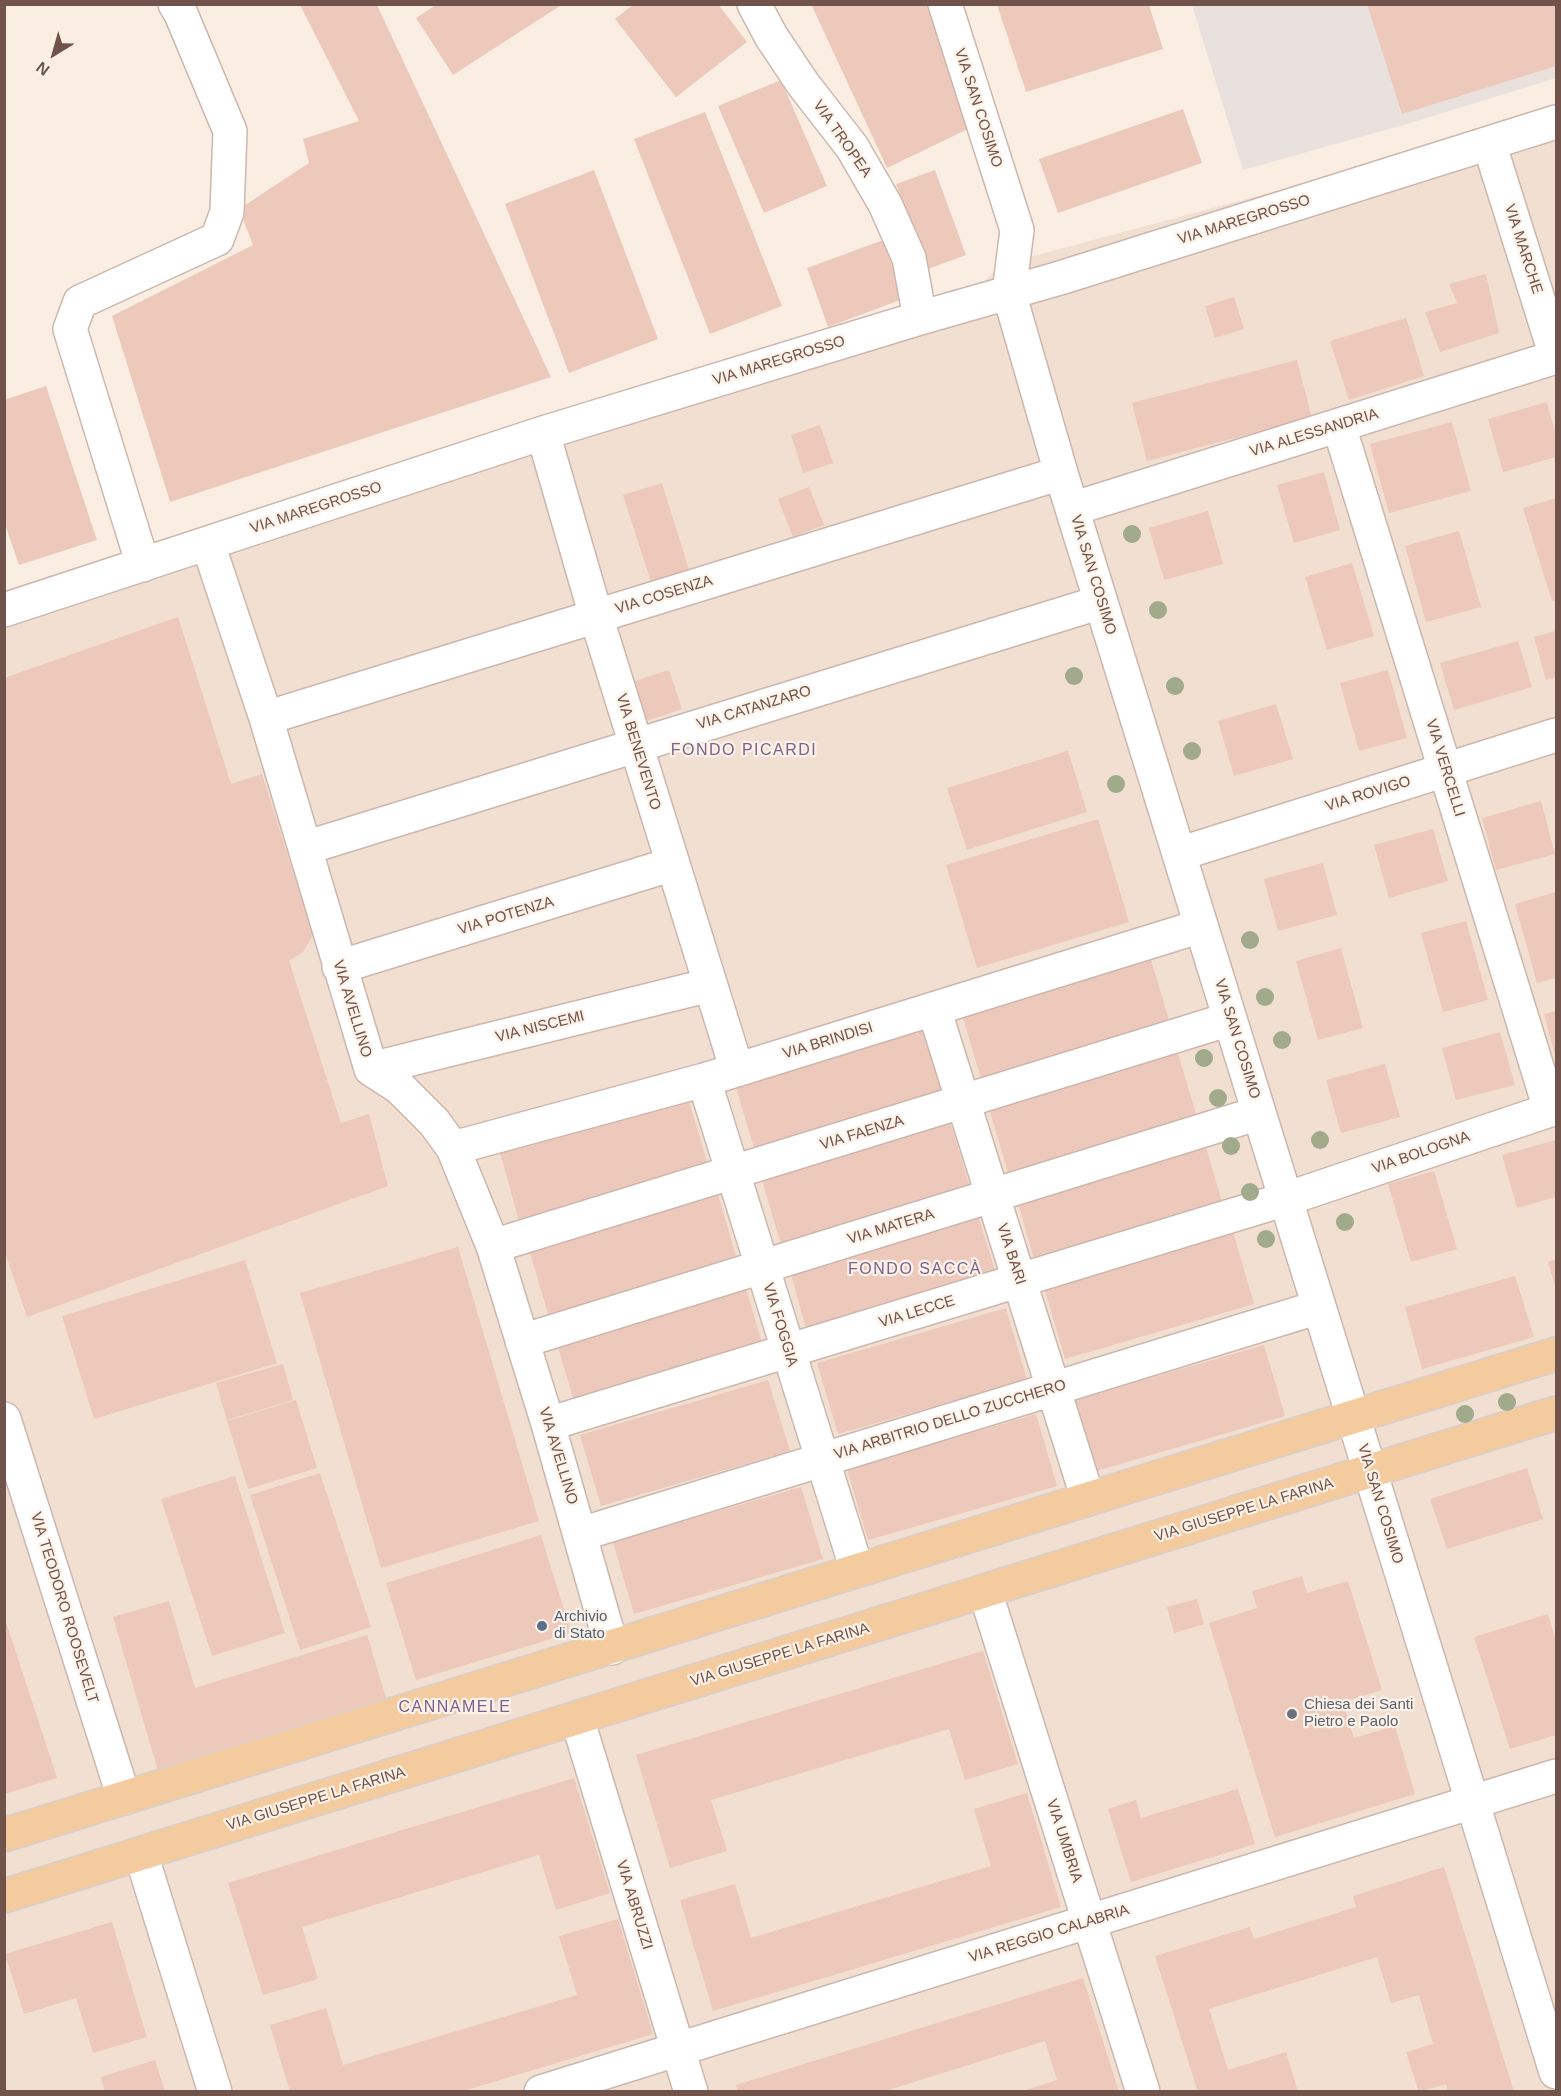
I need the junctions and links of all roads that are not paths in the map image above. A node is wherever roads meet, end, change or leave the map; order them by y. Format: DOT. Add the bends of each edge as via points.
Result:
graph roads {
  1 [pos="754,4"];
  2 [pos="945,4"];
  3 [pos="182,8"];
  4 [pos="1557,122"];
  5 [pos="1489,143"];
  6 [pos="1009,293"];
  7 [pos="920,318"];
  8 [pos="1557,357"];
  9 [pos="1339,426"];
  10 [pos="543,433"];
  11 [pos="1061,473"];
  12 [pos="1072,509"];
  13 [pos="208,544"];
  14 [pos="143,565"];
  15 [pos="1101,602"];
  16 [pos="4,610"];
  17 [pos="596,616"];
  18 [pos="266,718"];
  19 [pos="1557,735"];
  20 [pos="636,745"];
  21 [pos="1445,770"];
  22 [pos="305,848"];
  23 [pos="1179,854"];
  24 [pos="673,864"];
  25 [pos="1201,926"];
  26 [pos="339,968"];
  27 [pos="710,985"];
  28 [pos="934,1009"];
  29 [pos="1230,1019"];
  30 [pos="370,1069"];
  31 [pos="737,1070"];
  32 [pos="704,1080"];
  33 [pos="964,1102"];
  34 [pos="1553,1108"];
  35 [pos="1259,1113"];
  36 [pos="453,1148"];
  37 [pos="733,1173"];
  38 [pos="993,1195"];
  39 [pos="1286,1199"];
  40 [pos="493,1246"];
  41 [pos="762,1266"];
  42 [pos="1020,1281"];
  43 [pos="1320,1307"];
  44 [pos="522,1341"];
  45 [pos="789,1352"];
  46 [pos="1557,1354"];
  47 [pos="1053,1389"];
  48 [pos="1557,1413"];
  49 [pos="1353,1416"];
  50 [pos="4,1419"];
  51 [pos="548,1424"];
  52 [pos="823,1460"];
  53 [pos="1370,1471"];
  54 [pos="1088,1499"];
  55 [pos="581,1534"];
  56 [pos="857,1570"];
  57 [pos="985,1591"];
  58 [pos="612,1648"];
  59 [pos="577,1718"];
  60 [pos="1557,1776"];
  61 [pos="124,1798"];
  62 [pos="1473,1803"];
  63 [pos="4,1835"];
  64 [pos="141,1854"];
  65 [pos="4,1896"];
  66 [pos="1089,1921"];
  67 [pos="678,2049"];
  68 [pos="1557,2072"];
  69 [pos="215,2091"];
  70 [pos="541,2091"];
  71 [pos="691,2091"];
  72 [pos="1143,2091"];
  1 -- 7 [label="street, VIA TROPEA" via="803,84 852,147 885,204 909,258"];
  2 -- 6 [label="street, VIA SAN COSIMO" via="1017,230"];
  3 -- 14 [label="street" via="230,131 227,212 217,239 80,302 70,329"];
  4 -- 5 [label="street, VIA MAREGROSSO"];
  5 -- 6 [label="street, VIA MAREGROSSO"];
  5 -- 8 [label="street, VIA MARCHE"];
  6 -- 7 [label="street, VIA MAREGROSSO"];
  6 -- 11 [label="street, VIA SAN COSIMO"];
  7 -- 10 [label="street, VIA MAREGROSSO"];
  8 -- 9 [label="street, VIA ALESSANDRIA"];
  9 -- 12 [label="street, VIA ALESSANDRIA"];
  9 -- 21 [label="street, VIA VERCELLI"];
  10 -- 13 [label="street, VIA MAREGROSSO"];
  10 -- 17 [label="street, VIA BENEVENTO"];
  11 -- 12 [label="street, VIA SAN COSIMO"];
  11 -- 17 [label="street, VIA COSENZA"];
  12 -- 15 [label="street, VIA SAN COSIMO"];
  13 -- 14 [label="street, VIA MAREGROSSO"];
  13 -- 18 [label="street, VIA AVELLINO"];
  14 -- 16 [label="street, VIA MAREGROSSO"];
  15 -- 20 [label="street, VIA CATANZARO"];
  15 -- 23 [label="street, VIA SAN COSIMO"];
  17 -- 18 [label="street, VIA COSENZA"];
  17 -- 20 [label="street, VIA BENEVENTO"];
  18 -- 22 [label="street, VIA AVELLINO"];
  19 -- 21 [label="street, VIA ROVIGO"];
  20 -- 22 [label="street, VIA CATANZARO"];
  20 -- 24 [label="street, VIA BENEVENTO"];
  21 -- 23 [label="street, VIA ROVIGO"];
  21 -- 34 [label="street, VIA VERCELLI"];
  22 -- 26 [label="street, VIA AVELLINO"];
  23 -- 25 [label="street, VIA SAN COSIMO"];
  24 -- 26 [label="street, VIA POTENZA"];
  24 -- 27 [label="street, VIA BENEVENTO"];
  25 -- 28 [label="street, VIA BRINDISI"];
  25 -- 29 [label="street, VIA SAN COSIMO"];
  26 -- 30 [label="street, VIA AVELLINO"];
  27 -- 30 [label="street, VIA NISCEMI"];
  27 -- 31 [label="street, VIA BENEVENTO"];
  28 -- 31 [label="street, VIA BRINDISI"];
  28 -- 33 [label="street, VIA BARI"];
  29 -- 33 [label="street, VIA FAENZA"];
  29 -- 35 [label="street, VIA SAN COSIMO"];
  30 -- 36 [label="street, VIA AVELLINO" via="399,1087 434,1122"];
  31 -- 32 [label="street, VIA BRINDISI"];
  32 -- 36 [label="street, VIA BRINDISI"];
  32 -- 37 [label="street, VIA FOGGIA"];
  33 -- 37 [label="street, VIA FAENZA"];
  33 -- 38 [label="street, VIA BARI"];
  34 -- 39 [label="street, VIA BOLOGNA"];
  35 -- 38 [label="street, VIA MATERA"];
  35 -- 39 [label="street, VIA SAN COSIMO"];
  36 -- 40 [label="street, VIA AVELLINO"];
  37 -- 40 [label="street, VIA FAENZA"];
  37 -- 41 [label="street, VIA FOGGIA"];
  38 -- 41 [label="street, VIA MATERA"];
  38 -- 42 [label="street, VIA BARI"];
  39 -- 42 [label="street, VIA LECCE"];
  39 -- 43 [label="street, VIA SAN COSIMO"];
  40 -- 44 [label="street, VIA AVELLINO"];
  41 -- 44 [label="street, VIA MATERA"];
  41 -- 45 [label="street, VIA FOGGIA"];
  42 -- 45 [label="street, VIA LECCE"];
  42 -- 47 [label="street, VIA BARI"];
  43 -- 47 [label="street, VIA ARBITRIO DELLO ZUCCHERO"];
  43 -- 49 [label="street, VIA SAN COSIMO"];
  44 -- 51 [label="street, VIA AVELLINO"];
  45 -- 51 [label="street, VIA LECCE"];
  45 -- 52 [label="street, VIA FOGGIA"];
  46 -- 49 [label="main road"];
  47 -- 52 [label="street, VIA ARBITRIO DELLO ZUCCHERO"];
  47 -- 54 [label="street, VIA BARI"];
  48 -- 53 [label="main road, VIA GIUSEPPE LA FARINA"];
  49 -- 53 [label="street, VIA SAN COSIMO"];
  49 -- 54 [label="main road"];
  50 -- 61 [label="street, VIA TEODORO ROOSEVELT"];
  51 -- 55 [label="street, VIA AVELLINO"];
  52 -- 55 [label="street, VIA ARBITRIO DELLO ZUCCHERO"];
  52 -- 56 [label="street, VIA FOGGIA"];
  53 -- 57 [label="main road, VIA GIUSEPPE LA FARINA"];
  53 -- 62 [label="street, VIA SAN COSIMO"];
  54 -- 56 [label="main road"];
  55 -- 58 [label="street, VIA AVELLINO"];
  56 -- 58 [label="main road"];
  57 -- 59 [label="main road, VIA GIUSEPPE LA FARINA"];
  57 -- 66 [label="street, VIA UMBRIA"];
  58 -- 61 [label="main road"];
  59 -- 64 [label="main road, VIA GIUSEPPE LA FARINA"];
  59 -- 67 [label="street, VIA ABRUZZI"];
  60 -- 62 [label="street, VIA REGGIO CALABRIA"];
  61 -- 63 [label="main road"];
  62 -- 66 [label="street, VIA REGGIO CALABRIA"];
  62 -- 68 [label="street, VIA SAN COSIMO"];
  64 -- 65 [label="main road, VIA GIUSEPPE LA FARINA"];
  64 -- 69 [label="street"];
  66 -- 67 [label="street, VIA REGGIO CALABRIA"];
  66 -- 72 [label="street, VIA UMBRIA"];
  67 -- 70 [label="street, VIA REGGIO CALABRIA"];
  67 -- 71 [label="street, VIA ABRUZZI"];
}
